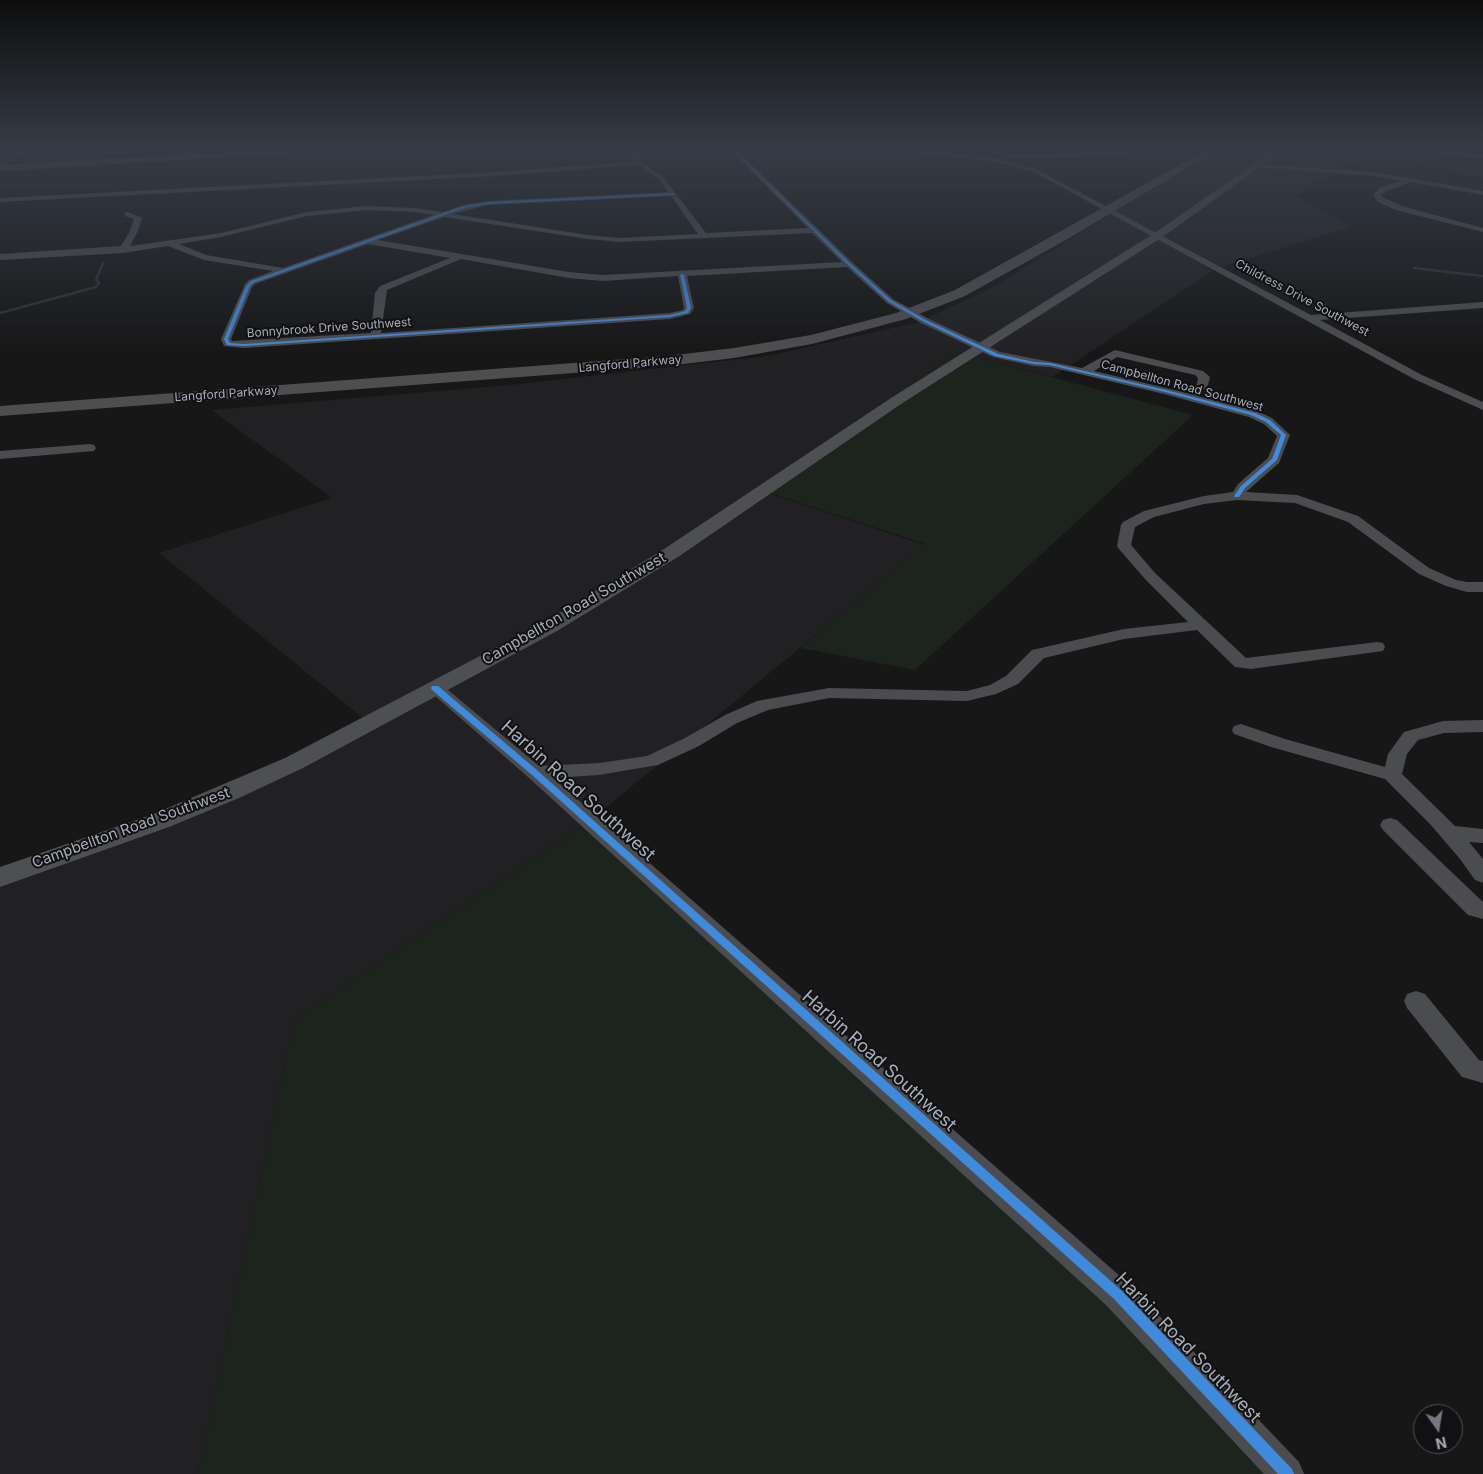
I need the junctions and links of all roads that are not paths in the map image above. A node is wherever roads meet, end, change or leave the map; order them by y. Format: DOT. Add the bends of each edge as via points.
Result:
graph roads {
  1 [pos="137,218"];
  2 [pos="291,218"];
  3 [pos="430,218"];
  4 [pos="466,218"];
  5 [pos="691,218"];
  6 [pos="802,218"];
  7 [pos="1072,218"];
  8 [pos="1095,218"];
  9 [pos="1125,218"];
  10 [pos="1183,218"];
  11 [pos="1437,218"];
  12 [pos="815,230"];
  13 [pos="1483,230"];
  14 [pos="704,236"];
  15 [pos="1157,236"];
  16 [pos="366,241"];
  17 [pos="170,244"];
  18 [pos="1145,244"];
  19 [pos="1176,246"];
  20 [pos="123,250"];
  21 [pos="0,257"];
  22 [pos="460,257"];
  23 [pos="849,264"];
  24 [pos="282,270"];
  25 [pos="682,274"];
  26 [pos="1483,305"];
  27 [pos="1311,318"];
  28 [pos="376,336"];
  29 [pos="988,350"];
  30 [pos="1084,372"];
  31 [pos="1189,397"];
  32 [pos="0,402"];
  33 [pos="1483,406"];
  34 [pos="0,411"];
  35 [pos="90,448"];
  36 [pos="0,455"];
  37 [pos="1237,496"];
  38 [pos="1483,587"];
  39 [pos="1201,625"];
  40 [pos="1377,647"];
  41 [pos="435,688"];
  42 [pos="1483,726"];
  43 [pos="1241,730"];
  44 [pos="535,773"];
  45 [pos="1392,775"];
  46 [pos="1390,825"];
  47 [pos="1450,833"];
  48 [pos="1483,836"];
  49 [pos="1483,875"];
  50 [pos="0,877"];
  51 [pos="1483,911"];
  52 [pos="1416,1001"];
  53 [pos="1483,1072"];
  54 [pos="1288,1474"];
  1 -- 20 [label="street" via="134,232"];
  2 -- 17 [label="street"];
  3 -- 16 [label="street, Bonnybrook Drive Southwest"];
  4 -- 14 [label="street" via="603,239"];
  5 -- 14 [label="street"];
  6 -- 12 [label="street"];
  7 -- 32 [label="highway, Langford Parkway" via="942,288 884,310 799,332 646,354"];
  8 -- 34 [label="highway, Langford Parkway" via="960,293 901,316 762,349 668,361"];
  9 -- 15 [label="street, Childress Drive Southwest"];
  10 -- 15 [label="main road, Campbellton Road Southwest"];
  11 -- 13 [label="street"];
  12 -- 14 [label="street"];
  12 -- 23 [label="street"];
  15 -- 18 [label="main road, Campbellton Road Southwest"];
  15 -- 19 [label="street, Childress Drive Southwest"];
  16 -- 22 [label="street"];
  16 -- 24 [label="street, Bonnybrook Drive Southwest"];
  17 -- 20 [label="street"];
  17 -- 24 [label="street" via="204,257"];
  18 -- 19 [label="main road"];
  18 -- 29 [label="main road, Campbellton Road Southwest"];
  19 -- 27 [label="street, Childress Drive Southwest"];
  20 -- 21 [label="street"];
  22 -- 25 [label="street" via="587,277"];
  22 -- 28 [label="street" via="383,288"];
  23 -- 25 [label="street"];
  23 -- 29 [label="street" via="890,300 925,321"];
  24 -- 28 [label="street, Bonnybrook Drive Southwest" via="248,286 226,340 228,344"];
  25 -- 28 [label="street, Bonnybrook Drive Southwest" via="689,308 679,315"];
  26 -- 27 [label="street"];
  27 -- 33 [label="street, Childress Drive Southwest" via="1418,377"];
  29 -- 30 [label="street, Campbellton Road Southwest" via="1034,364 1050,364"];
  29 -- 41 [label="main road, Campbellton Road Southwest" via="896,401 671,553 550,627"];
  30 -- 31 [label="street, Campbellton Road Southwest"];
  30 -- 31 [label="street, Campbellton Road Southwest" via="1115,352 1198,373 1204,377 1202,385"];
  31 -- 37 [label="street, Campbellton Road Southwest" via="1253,414 1268,421 1284,435 1274,460"];
  35 -- 36 [label="street"];
  37 -- 38 [label="street" via="1297,499 1330,510 1353,519 1424,571 1451,583"];
  37 -- 39 [label="street" via="1204,500 1149,514 1128,525 1124,546"];
  39 -- 40 [label="street" via="1245,664"];
  39 -- 44 [label="street" via="1124,634 1038,654 1012,680 996,689 967,696 829,693 763,705 651,761 599,769"];
  41 -- 44 [label="street, Harbin Road Southwest"];
  41 -- 50 [label="main road, Campbellton Road Southwest" via="294,763 230,792 160,821"];
  42 -- 45 [label="street" via="1443,726 1411,736 1398,754"];
  43 -- 45 [label="street"];
  44 -- 54 [label="street, Harbin Road Southwest" via="1118,1295"];
  45 -- 47 [label="street"];
  46 -- 51 [label="street" via="1476,909"];
  47 -- 48 [label="street"];
  47 -- 49 [label="street"];
  52 -- 53 [label="street" via="1471,1069"];
}
